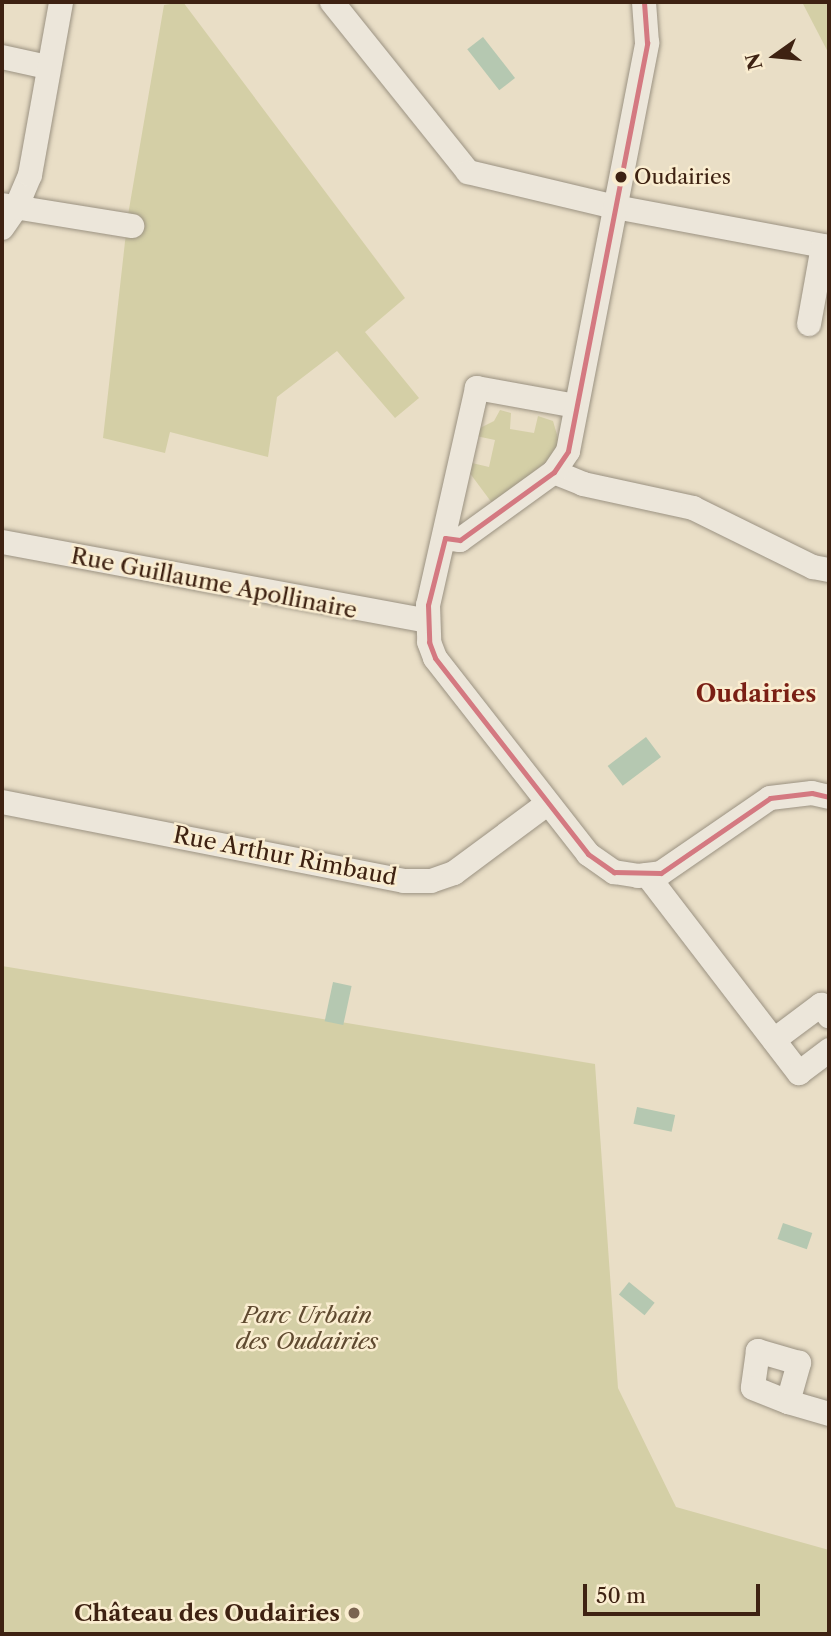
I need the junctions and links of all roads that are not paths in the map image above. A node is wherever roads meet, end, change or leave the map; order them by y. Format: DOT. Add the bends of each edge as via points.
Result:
graph roads {
  1 [pos="61,2"];
  2 [pos="332,2"];
  3 [pos="644,2"];
  4 [pos="2,57"];
  5 [pos="47,66"];
  6 [pos="615,207"];
  7 [pos="7,214"];
  8 [pos="132,226"];
  9 [pos="826,247"];
  10 [pos="809,324"];
  11 [pos="576,406"];
  12 [pos="554,472"];
  13 [pos="445,538"];
  14 [pos="2,542"];
  15 [pos="829,570"];
  16 [pos="427,621"];
  17 [pos="829,797"];
  18 [pos="2,802"];
  19 [pos="547,804"];
  20 [pos="646,875"];
  21 [pos="829,1016"];
  22 [pos="774,1040"];
  23 [pos="829,1050"];
  24 [pos="788,1402"];
  25 [pos="829,1414"];
  1 -- 5 [label="street"];
  2 -- 6 [label="street" via="468,172"];
  3 -- 6 [label="street" via="647,44"];
  4 -- 5 [label="street"];
  5 -- 7 [label="street" via="30,176"];
  6 -- 9 [label="street"];
  6 -- 11 [label="street"];
  7 -- 8 [label="street"];
  9 -- 10 [label="street"];
  11 -- 12 [label="street" via="568,451"];
  11 -- 13 [label="street" via="477,388"];
  12 -- 13 [label="street" via="460,540"];
  12 -- 15 [label="street" via="583,484 693,508 813,567"];
  13 -- 16 [label="street"];
  14 -- 16 [label="street, Rue Guillaume Apollinaire"];
  16 -- 19 [label="street" via="435,658"];
  17 -- 20 [label="street" via="812,793 771,798 662,873"];
  18 -- 19 [label="street, Rue Arthur Rimbaud" via="404,881 431,881 454,873"];
  19 -- 20 [label="street" via="588,854 614,872"];
  20 -- 22 [label="street"];
  21 -- 22 [label="street" via="821,1005"];
  22 -- 23 [label="street" via="799,1073"];
  24 -- 25 [label="street"];
}
